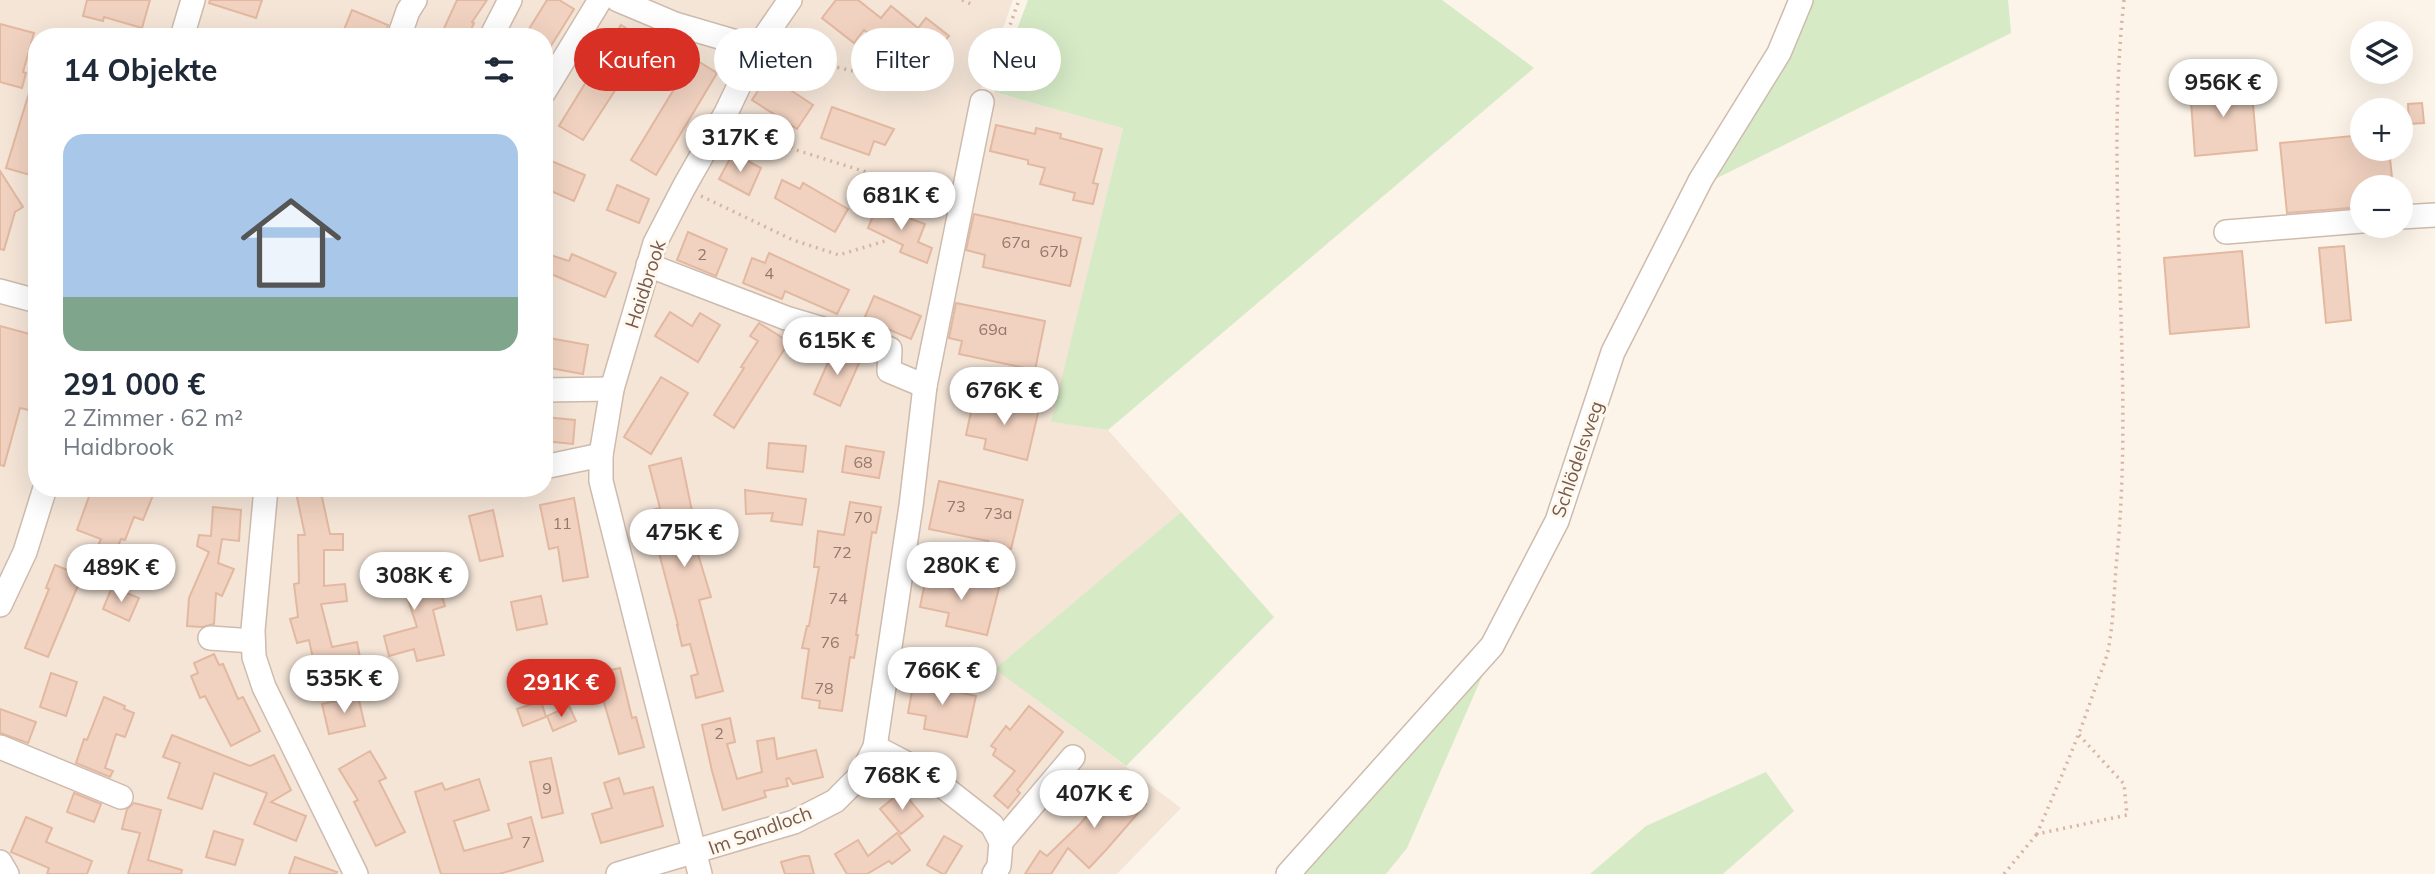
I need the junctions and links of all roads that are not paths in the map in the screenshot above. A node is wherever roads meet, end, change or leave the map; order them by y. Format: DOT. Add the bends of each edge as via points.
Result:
graph roads {
  1 [pos="193,0"];
  2 [pos="415,0"];
  3 [pos="510,0"];
  4 [pos="600,0"];
  5 [pos="618,0"];
  6 [pos="790,0"];
  7 [pos="1801,0"];
  8 [pos="185,28"];
  9 [pos="402,28"];
  10 [pos="496,28"];
  11 [pos="771,28"];
  12 [pos="714,35"];
  13 [pos="553,77"];
  14 [pos="736,91"];
  15 [pos="982,102"];
  16 [pos="2435,215"];
  17 [pos="2413,217"];
  18 [pos="2350,222"];
  19 [pos="2226,232"];
  20 [pos="648,265"];
  21 [pos="0,291"];
  22 [pos="28,299"];
  23 [pos="925,386"];
  24 [pos="612,389"];
  25 [pos="553,390"];
  26 [pos="601,455"];
  27 [pos="553,465"];
  28 [pos="42,497"];
  29 [pos="265,497"];
  30 [pos="0,605"];
  31 [pos="210,638"];
  32 [pos="253,641"];
  33 [pos="0,747"];
  34 [pos="875,747"];
  35 [pos="1073,757"];
  36 [pos="121,797"];
  37 [pos="1001,842"];
  38 [pos="0,862"];
  39 [pos="696,863"];
  40 [pos="6,874"];
  41 [pos="356,874"];
  42 [pos="618,874"];
  43 [pos="994,874"];
  44 [pos="1288,874"];
  1 -- 8 [label="street"];
  2 -- 9 [label="street"];
  3 -- 10 [label="street"];
  4 -- 13 [label="street"];
  5 -- 12 [label="street"];
  6 -- 11 [label="street, Haidbrook"];
  7 -- 44 [label="street, Schlödelsweg" via="1779,53 1701,179 1613,352 1557,521 1492,646"];
  14 -- 20 [label="street, Haidbrook" via="655,243"];
  15 -- 23 [label="street, Im Sandloch"];
  16 -- 17 [label="street"];
  18 -- 19 [label="street"];
  20 -- 23 [label="street" via="786,318 890,349 889,371"];
  20 -- 24 [label="street, Haidbrook"];
  21 -- 22 [label="street"];
  23 -- 34 [label="street, Im Sandloch"];
  24 -- 25 [label="street"];
  24 -- 26 [label="street, Haidbrook"];
  26 -- 27 [label="street"];
  26 -- 39 [label="street, Haidbrook" via="601,481"];
  28 -- 30 [label="street" via="25,552"];
  29 -- 32 [label="street"];
  31 -- 32 [label="street"];
  32 -- 41 [label="street" via="264,687"];
  33 -- 36 [label="street"];
  34 -- 37 [label="street" via="927,774 992,825"];
  34 -- 39 [label="street, Im Sandloch" via="862,775 835,801"];
  35 -- 37 [label="street"];
  37 -- 43 [label="street"];
  38 -- 40 [label="street"];
  39 -- 42 [label="street, Im Sandloch"];
}
